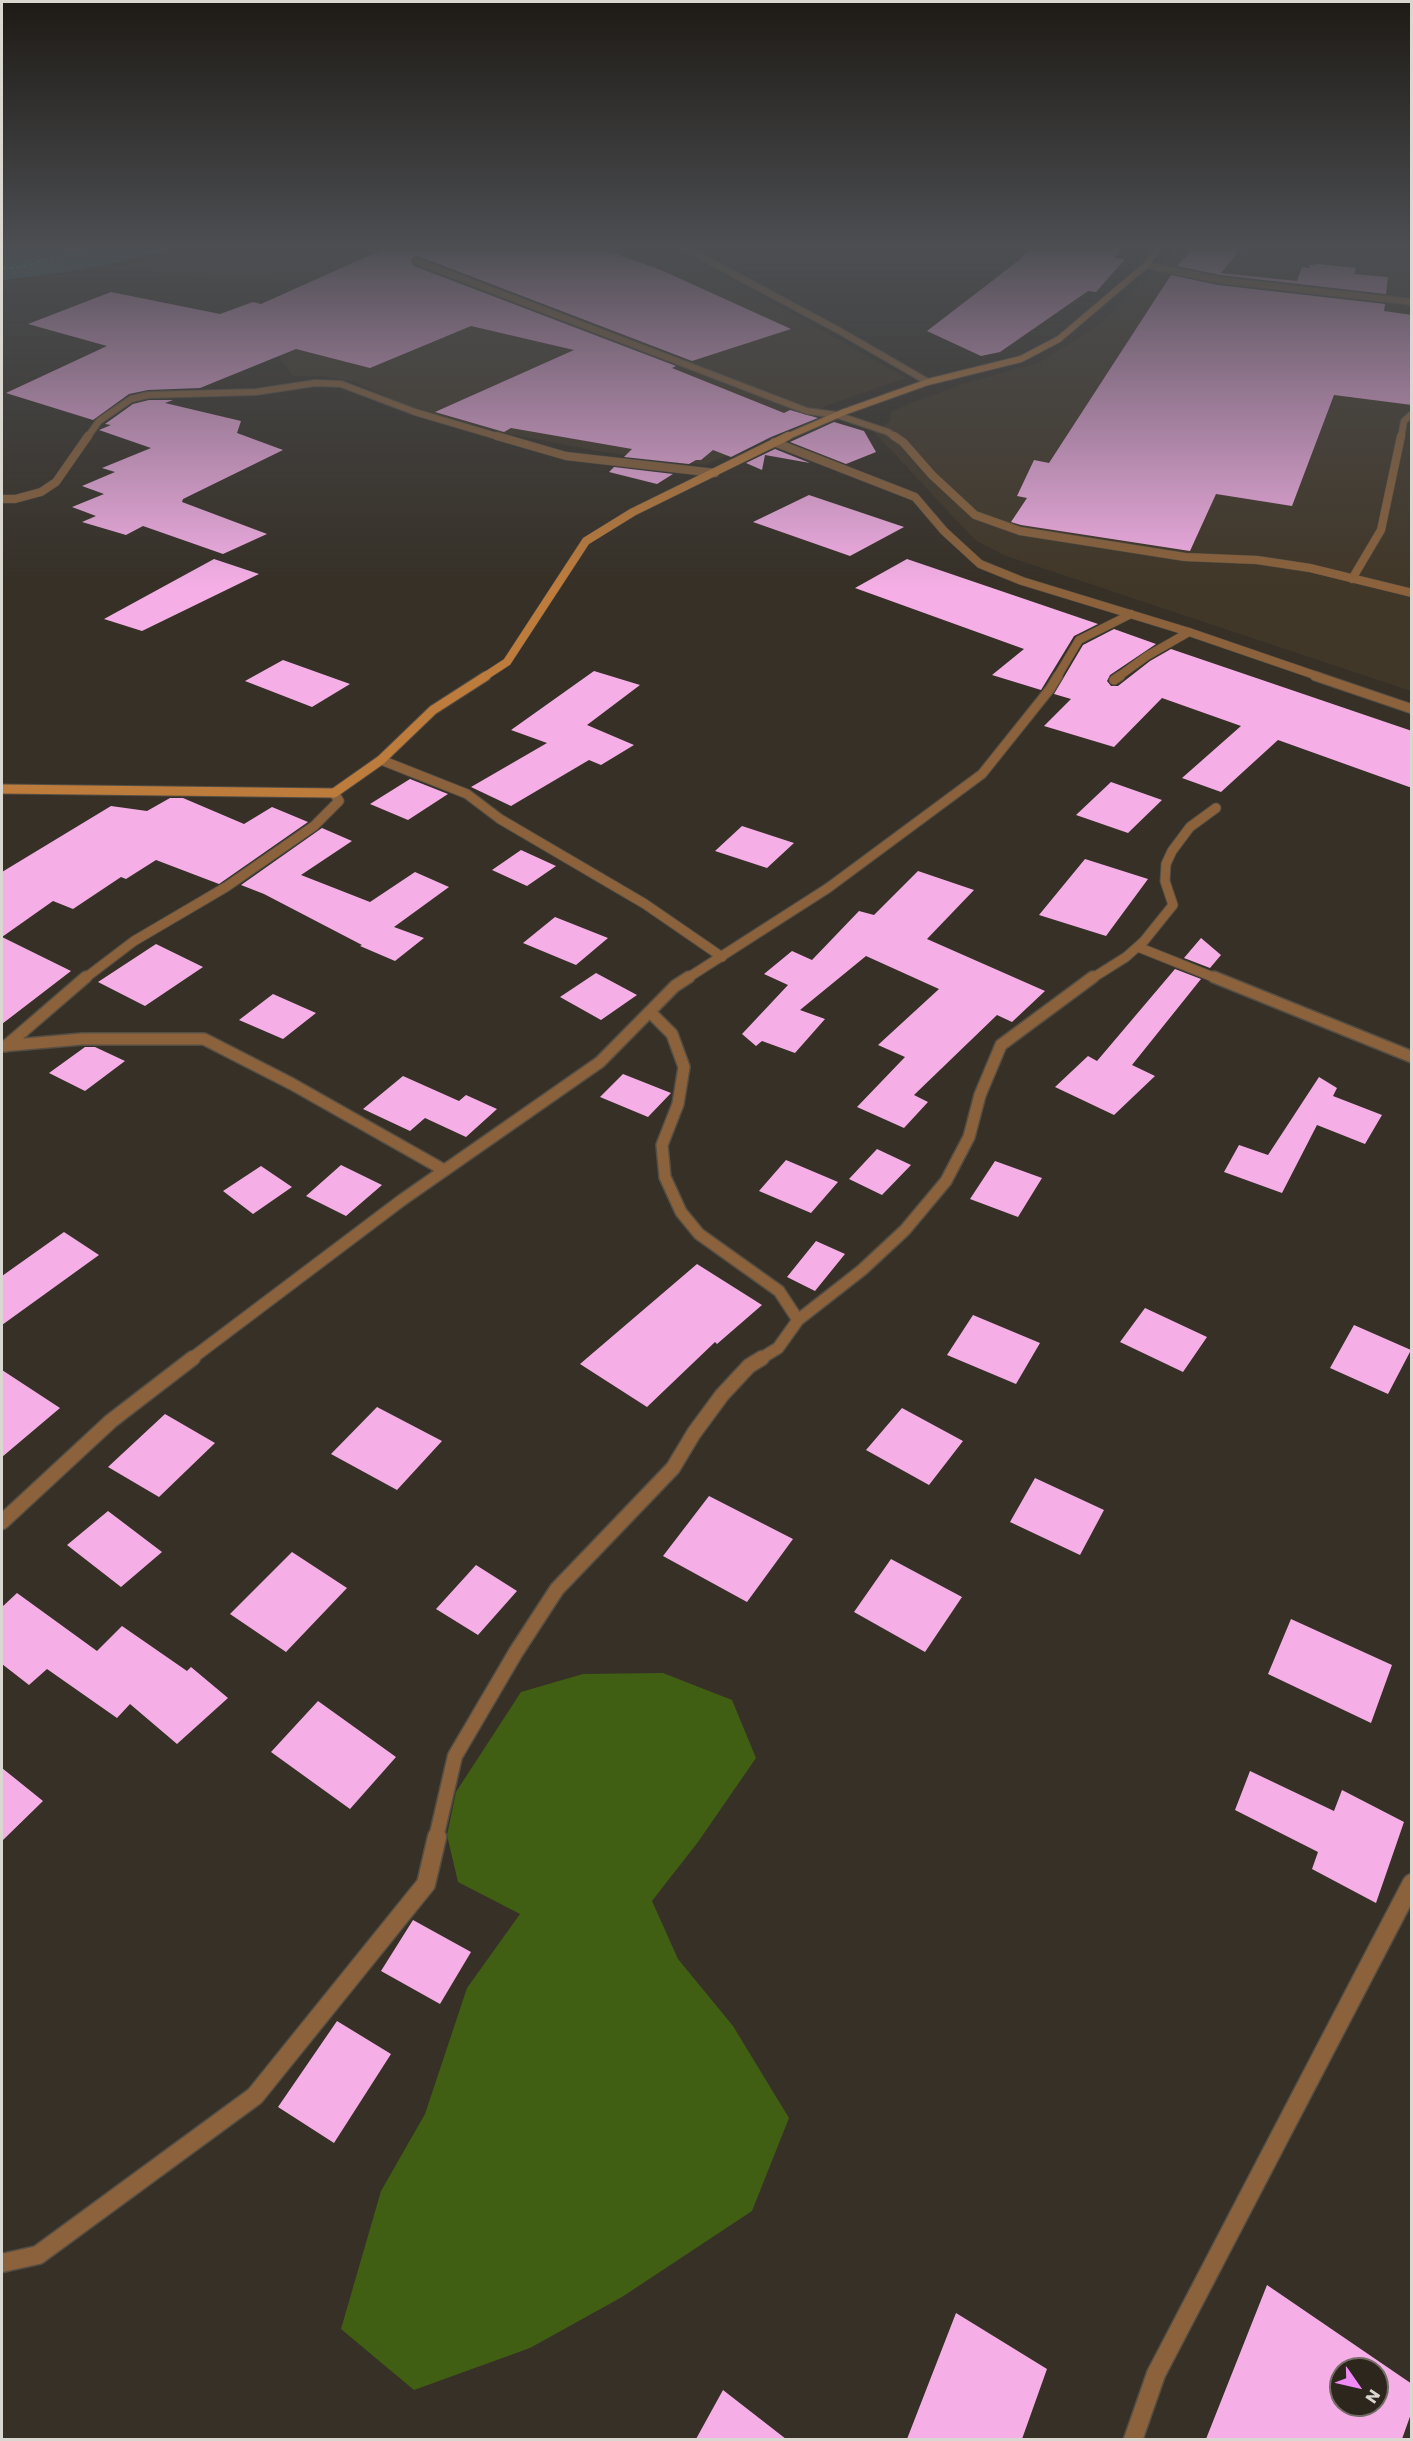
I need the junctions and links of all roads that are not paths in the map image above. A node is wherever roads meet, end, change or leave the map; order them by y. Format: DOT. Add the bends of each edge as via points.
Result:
graph roads {
  1 [pos="676,361"];
  2 [pos="892,361"];
  3 [pos="1014,361"];
  4 [pos="928,382"];
  5 [pos="1412,414"];
  6 [pos="837,416"];
  7 [pos="774,442"];
  8 [pos="715,473"];
  9 [pos="2,499"];
  10 [pos="1352,579"];
  11 [pos="1412,592"];
  12 [pos="1131,614"];
  13 [pos="1190,632"];
  14 [pos="1114,680"];
  15 [pos="1412,709"];
  16 [pos="381,760"];
  17 [pos="2,789"];
  18 [pos="334,793"];
  19 [pos="1216,808"];
  20 [pos="1138,947"];
  21 [pos="722,957"];
  22 [pos="650,1012"];
  23 [pos="4,1046"];
  24 [pos="1412,1057"];
  25 [pos="444,1170"];
  26 [pos="798,1320"];
  27 [pos="2,1522"];
  28 [pos="1412,1882"];
  29 [pos="2,2263"];
  30 [pos="1133,2439"];
  1 -- 6 [label="street" via="807,411"];
  2 -- 4 [label="street"];
  3 -- 4 [label="main road"];
  4 -- 6 [label="main road"];
  5 -- 10 [label="street" via="1404,422 1381,530"];
  6 -- 7 [label="main road"];
  6 -- 10 [label="street" via="869,424 903,442 975,515 988,521 1020,531 1185,556 1257,560"];
  7 -- 8 [label="main road"];
  7 -- 12 [label="street" via="915,497 980,564"];
  8 -- 9 [label="street" via="566,456 414,412 340,384 315,383 256,392 148,395 131,399 99,421 56,482 41,492"];
  8 -- 16 [label="main road" via="633,512 586,541 507,662 433,710"];
  10 -- 11 [label="street"];
  12 -- 13 [label="street"];
  12 -- 21 [label="street" via="1079,640 1050,689 982,774 828,888"];
  13 -- 14 [label="street"];
  13 -- 15 [label="street"];
  16 -- 18 [label="main road"];
  16 -- 21 [label="street" via="467,794 500,819 645,904"];
  17 -- 18 [label="main road"];
  18 -- 23 [label="street" via="339,801 314,826 226,887 134,941"];
  19 -- 20 [label="street" via="1190,827 1172,851 1165,881 1173,905"];
  20 -- 24 [label="street"];
  20 -- 26 [label="street" via="1001,1045 980,1095 969,1137 946,1181 905,1230"];
  21 -- 22 [label="street" via="675,986"];
  22 -- 25 [label="street" via="600,1062"];
  22 -- 26 [label="street" via="672,1034 684,1067 678,1104 662,1145 665,1177 681,1212 699,1234 779,1291"];
  23 -- 25 [label="street" via="82,1039 204,1039"];
  25 -- 27 [label="street" via="111,1421"];
  26 -- 29 [label="street" via="778,1348 749,1366 722,1395 673,1468 557,1589 455,1756 426,1884 255,2096 38,2255"];
  28 -- 30 [label="street" via="1156,2374"];
}
